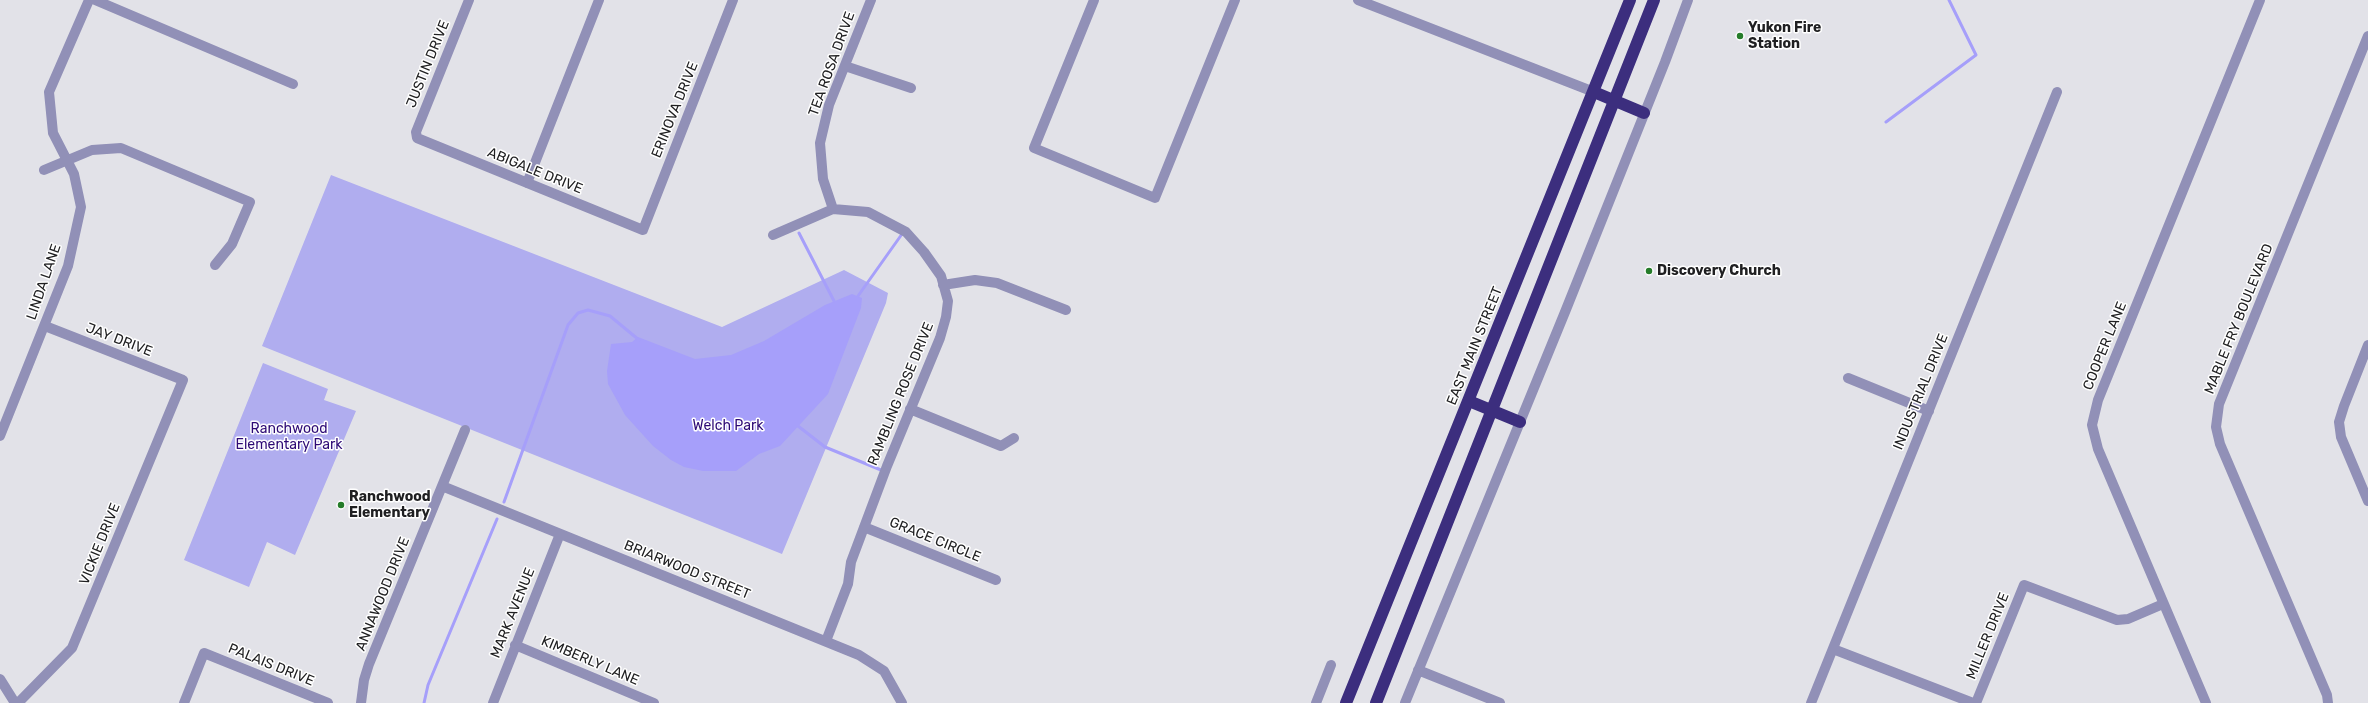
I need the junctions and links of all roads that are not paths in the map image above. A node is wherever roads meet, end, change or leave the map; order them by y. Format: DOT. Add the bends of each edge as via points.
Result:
graph roads {
  1 [pos="89,0"];
  2 [pos="95,0"];
  3 [pos="469,0"];
  4 [pos="599,0"];
  5 [pos="733,0"];
  6 [pos="871,0"];
  7 [pos="1094,0"];
  8 [pos="1235,0"];
  9 [pos="1358,0"];
  10 [pos="1630,0"];
  11 [pos="1654,0"];
  12 [pos="1688,0"];
  13 [pos="2260,0"];
  14 [pos="2368,36"];
  15 [pos="845,66"];
  16 [pos="293,84"];
  17 [pos="911,88"];
  18 [pos="1594,92"];
  19 [pos="2057,92"];
  20 [pos="1613,100"];
  21 [pos="1644,112"];
  22 [pos="417,138"];
  23 [pos="67,160"];
  24 [pos="44,170"];
  25 [pos="527,183"];
  26 [pos="833,209"];
  27 [pos="643,230"];
  28 [pos="773,235"];
  29 [pos="215,265"];
  30 [pos="943,284"];
  31 [pos="1066,310"];
  32 [pos="45,326"];
  33 [pos="2368,345"];
  34 [pos="1848,378"];
  35 [pos="183,380"];
  36 [pos="1469,401"];
  37 [pos="910,409"];
  38 [pos="1491,410"];
  39 [pos="1929,410"];
  40 [pos="1520,422"];
  41 [pos="465,430"];
  42 [pos="0,436"];
  43 [pos="1014,438"];
  44 [pos="442,486"];
  45 [pos="2368,501"];
  46 [pos="864,527"];
  47 [pos="560,534"];
  48 [pos="996,580"];
  49 [pos="2163,604"];
  50 [pos="826,641"];
  51 [pos="515,645"];
  52 [pos="1833,649"];
  53 [pos="1331,665"];
  54 [pos="1418,670"];
  55 [pos="0,679"];
  56 [pos="17,703"];
  57 [pos="184,703"];
  58 [pos="328,703"];
  59 [pos="361,703"];
  60 [pos="493,703"];
  61 [pos="654,703"];
  62 [pos="902,703"];
  63 [pos="1316,703"];
  64 [pos="1346,703"];
  65 [pos="1376,703"];
  66 [pos="1405,703"];
  67 [pos="1500,703"];
  68 [pos="1811,703"];
  69 [pos="1974,703"];
  70 [pos="2206,703"];
  71 [pos="2328,703"];
  1 -- 23 [label="street, LINDA LANE" via="49,92 53,133"];
  2 -- 16 [label="street"];
  3 -- 22 [label="street, JUSTIN DRIVE" via="416,132"];
  4 -- 25 [label="street"];
  5 -- 27 [label="street, ERINOVA DRIVE"];
  6 -- 15 [label="street, TEA ROSA DRIVE"];
  7 -- 8 [label="street" via="1034,148 1155,198"];
  9 -- 18 [label="street"];
  10 -- 18 [label="highway, EAST MAIN STREET"];
  11 -- 20 [label="highway"];
  12 -- 21 [label="street"];
  13 -- 49 [label="street, COOPER LANE" via="2098,400 2092,426 2098,449"];
  14 -- 71 [label="street, MABLE FRY BOULEVARD" via="2219,404 2216,427 2220,444 2327,695"];
  15 -- 17 [label="street"];
  15 -- 26 [label="street, TEA ROSA DRIVE" via="829,105 820,143 823,178"];
  18 -- 20 [label="highway"];
  18 -- 36 [label="highway, EAST MAIN STREET"];
  19 -- 39 [label="street, INDUSTRIAL DRIVE"];
  20 -- 21 [label="highway"];
  20 -- 38 [label="highway"];
  21 -- 40 [label="street"];
  22 -- 25 [label="street, ABIGALE DRIVE"];
  23 -- 24 [label="street"];
  23 -- 29 [label="street" via="92,150 121,148 250,202 232,244"];
  23 -- 32 [label="street, LINDA LANE" via="74,174 81,207 68,266"];
  25 -- 27 [label="street, ABIGALE DRIVE"];
  26 -- 28 [label="street, RAMBLING ROSE DRIVE"];
  26 -- 30 [label="street, RAMBLING ROSE DRIVE" via="868,212 906,232 941,276"];
  30 -- 31 [label="street" via="975,280 997,283"];
  30 -- 37 [label="street, RAMBLING ROSE DRIVE" via="948,301 946,317 940,338"];
  32 -- 35 [label="street, JAY DRIVE"];
  32 -- 42 [label="street, LINDA LANE"];
  33 -- 45 [label="street" via="2339,422 2340,437"];
  34 -- 39 [label="street"];
  35 -- 56 [label="street, VICKIE DRIVE" via="72,648"];
  36 -- 38 [label="highway"];
  36 -- 64 [label="highway, EAST MAIN STREET"];
  37 -- 43 [label="street" via="1001,446"];
  37 -- 46 [label="street, RAMBLING ROSE DRIVE"];
  38 -- 40 [label="highway"];
  38 -- 65 [label="highway"];
  39 -- 52 [label="street, INDUSTRIAL DRIVE"];
  40 -- 54 [label="street"];
  41 -- 44 [label="street, ANNAWOOD DRIVE"];
  44 -- 47 [label="street, BRIARWOOD STREET"];
  44 -- 59 [label="street, ANNAWOOD DRIVE" via="369,664"];
  46 -- 48 [label="street, GRACE CIRCLE"];
  46 -- 50 [label="street, RAMBLING ROSE DRIVE" via="851,562 848,584"];
  47 -- 50 [label="street, BRIARWOOD STREET"];
  47 -- 51 [label="street, MARK AVENUE"];
  49 -- 69 [label="street, MILLER DRIVE" via="2128,619 2116,620 2024,584"];
  49 -- 70 [label="street, COOPER LANE"];
  50 -- 62 [label="street, BRIARWOOD STREET" via="859,654 878,665 887,675"];
  51 -- 60 [label="street, MARK AVENUE"];
  51 -- 61 [label="street, KIMBERLY LANE"];
  52 -- 68 [label="street, INDUSTRIAL DRIVE"];
  52 -- 69 [label="street"];
  53 -- 63 [label="street"];
  54 -- 66 [label="street"];
  54 -- 67 [label="street"];
  55 -- 56 [label="street"];
  57 -- 58 [label="street, PALAIS DRIVE" via="204,653"];
}
